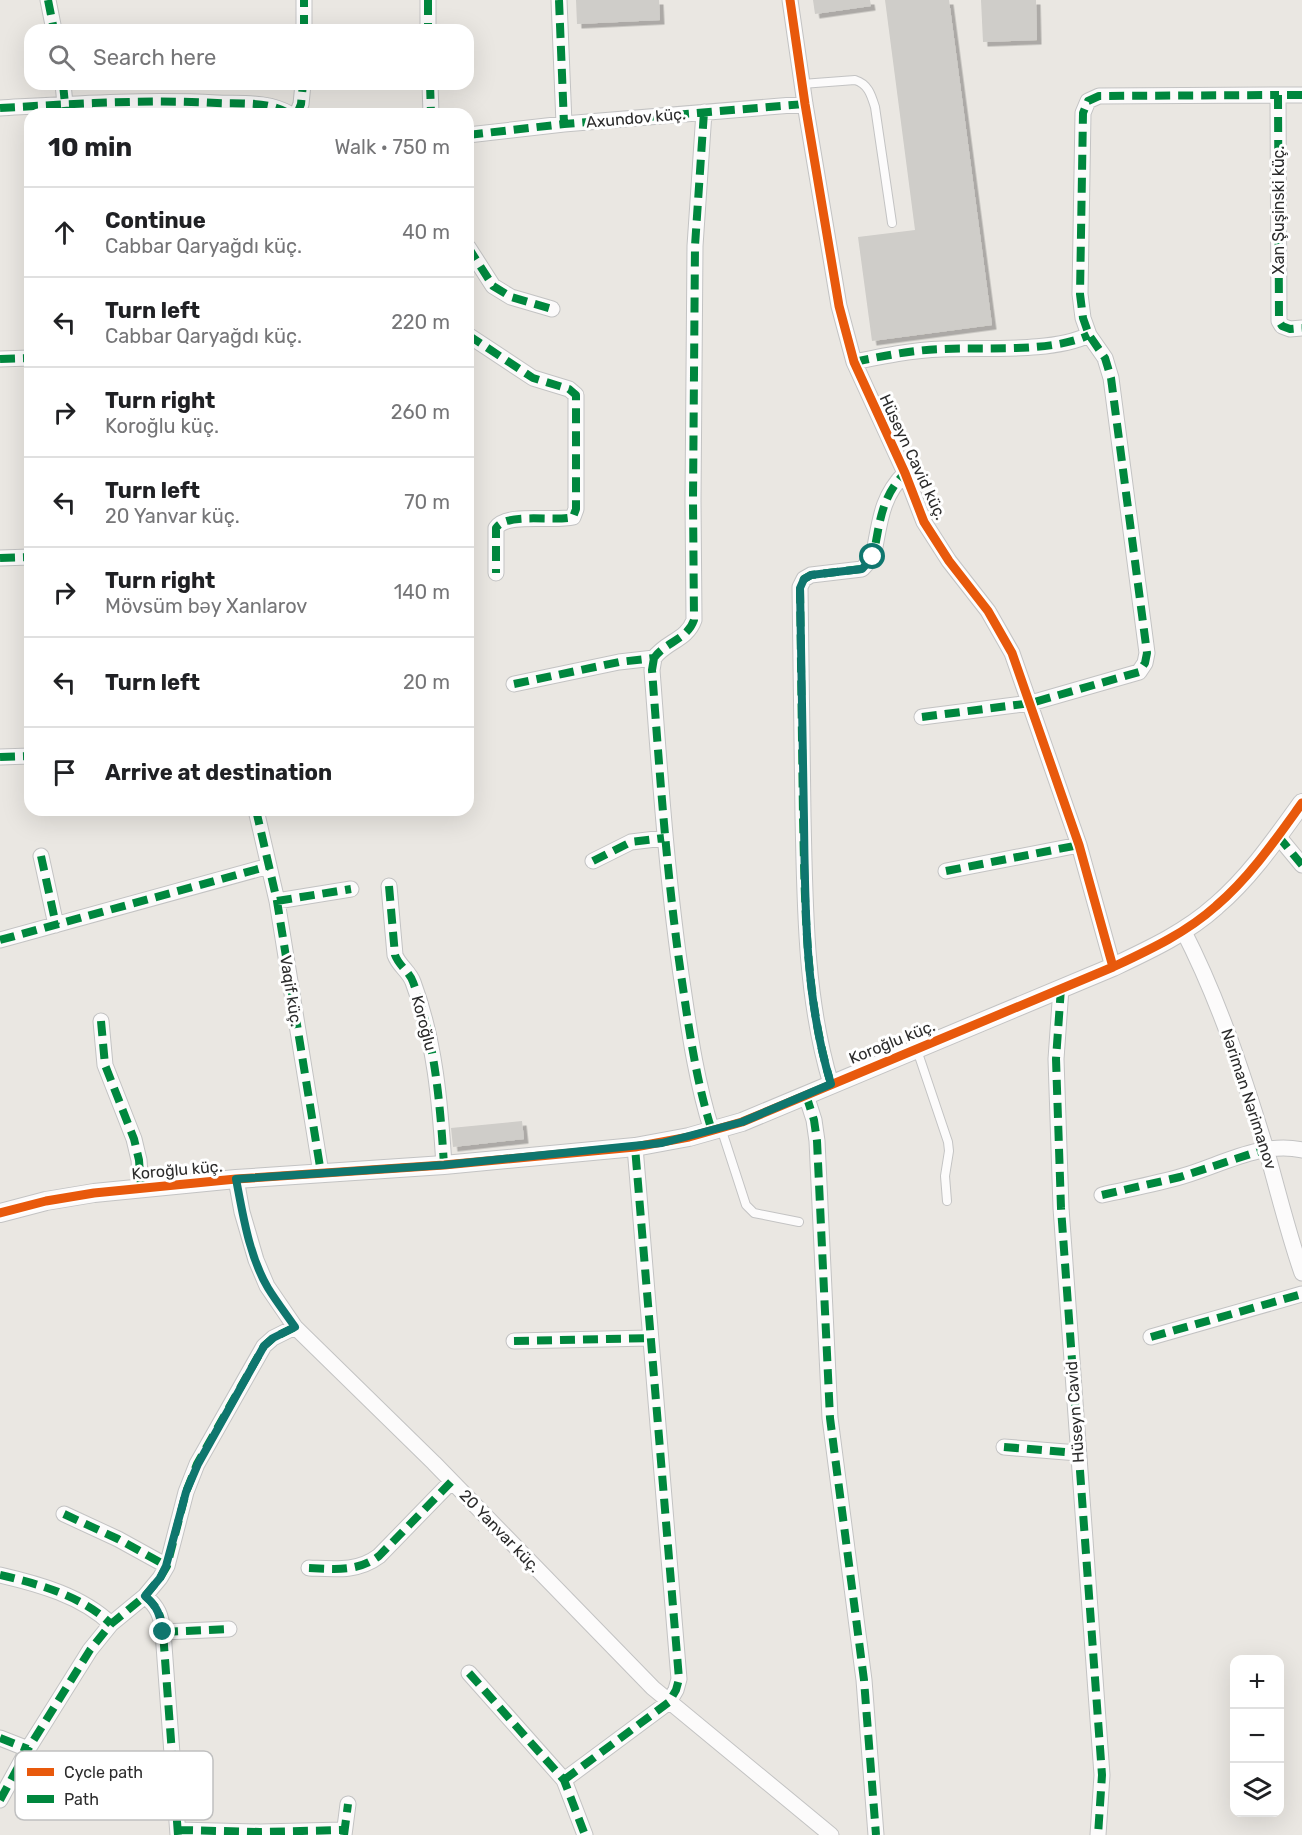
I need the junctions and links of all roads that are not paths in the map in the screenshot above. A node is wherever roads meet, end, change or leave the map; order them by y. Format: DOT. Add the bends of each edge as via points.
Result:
graph roads {
  1 [pos="48,0"];
  2 [pos="304,0"];
  3 [pos="428,0"];
  4 [pos="559,0"];
  5 [pos="790,0"];
  6 [pos="53,24"];
  7 [pos="304,24"];
  8 [pos="428,24"];
  9 [pos="802,84"];
  10 [pos="63,90"];
  11 [pos="302,90"];
  12 [pos="430,90"];
  13 [pos="1278,95"];
  14 [pos="1302,95"];
  15 [pos="805,104"];
  16 [pos="0,108"];
  17 [pos="24,108"];
  18 [pos="65,108"];
  19 [pos="76,108"];
  20 [pos="276,108"];
  21 [pos="299,108"];
  22 [pos="431,108"];
  23 [pos="704,112"];
  24 [pos="564,124"];
  25 [pos="474,134"];
  26 [pos="892,223"];
  27 [pos="474,256"];
  28 [pos="552,309"];
  29 [pos="1302,328"];
  30 [pos="1089,335"];
  31 [pos="474,339"];
  32 [pos="24,358"];
  33 [pos="0,359"];
  34 [pos="854,362"];
  35 [pos="905,473"];
  36 [pos="24,556"];
  37 [pos="0,558"];
  38 [pos="496,573"];
  39 [pos="654,658"];
  40 [pos="514,684"];
  41 [pos="1031,703"];
  42 [pos="922,717"];
  43 [pos="24,756"];
  44 [pos="0,757"];
  45 [pos="1302,803"];
  46 [pos="257,816"];
  47 [pos="1278,836"];
  48 [pos="664,838"];
  49 [pos="1079,845"];
  50 [pos="41,856"];
  51 [pos="593,861"];
  52 [pos="1302,865"];
  53 [pos="269,866"];
  54 [pos="946,872"];
  55 [pos="389,886"];
  56 [pos="351,889"];
  57 [pos="277,901"];
  58 [pos="56,924"];
  59 [pos="1183,930"];
  60 [pos="0,940"];
  61 [pos="1113,967"];
  62 [pos="1061,988"];
  63 [pos="101,1021"];
  64 [pos="916,1048"];
  65 [pos="831,1084"];
  66 [pos="806,1095"];
  67 [pos="717,1130"];
  68 [pos="635,1147"];
  69 [pos="1266,1149"];
  70 [pos="1302,1150"];
  71 [pos="444,1165"];
  72 [pos="321,1173"];
  73 [pos="236,1179"];
  74 [pos="141,1188"];
  75 [pos="1102,1194"];
  76 [pos="947,1201"];
  77 [pos="0,1213"];
  78 [pos="799,1222"];
  79 [pos="1302,1273"];
  80 [pos="1302,1294"];
  81 [pos="295,1327"];
  82 [pos="1151,1336"];
  83 [pos="650,1338"];
  84 [pos="514,1341"];
  85 [pos="1004,1447"];
  86 [pos="1078,1453"];
  87 [pos="452,1482"];
  88 [pos="64,1514"];
  89 [pos="166,1566"];
  90 [pos="309,1568"];
  91 [pos="0,1575"];
  92 [pos="145,1596"];
  93 [pos="111,1624"];
  94 [pos="229,1629"];
  95 [pos="163,1632"];
  96 [pos="469,1673"];
  97 [pos="669,1702"];
  98 [pos="0,1738"];
  99 [pos="28,1749"];
  100 [pos="172,1751"];
  101 [pos="15,1773"];
  102 [pos="564,1780"];
  103 [pos="0,1800"];
  104 [pos="348,1804"];
  105 [pos="344,1832"];
  106 [pos="178,1833"];
  107 [pos="261,1834"];
  108 [pos="585,1835"];
  109 [pos="831,1835"];
  110 [pos="876,1835"];
  111 [pos="1098,1835"];
  1 -- 6 [label="street"];
  2 -- 7 [label="street"];
  3 -- 8 [label="street"];
  4 -- 24 [label="street"];
  5 -- 9 [label="street, Hüseyn Cavid küç."];
  9 -- 15 [label="street, Hüseyn Cavid küç."];
  9 -- 26 [label="lane" via="855,80 863,82 871,93"];
  10 -- 18 [label="street"];
  11 -- 21 [label="street"];
  12 -- 22 [label="street"];
  13 -- 14 [label="street"];
  13 -- 29 [label="street, Xan Şuşinski küç." via="1279,321 1290,329"];
  13 -- 30 [label="street" via="1099,96 1088,101 1083,113 1080,294"];
  15 -- 23 [label="street, Axundov küç."];
  15 -- 34 [label="street, Hüseyn Cavid küç." via="839,306"];
  16 -- 17 [label="street"];
  19 -- 20 [label="street" via="168,100"];
  23 -- 24 [label="street, Axundov küç."];
  23 -- 39 [label="street" via="695,246 694,620 685,635 661,648"];
  24 -- 25 [label="street, Axundov küç."];
  27 -- 28 [label="street" via="493,286 510,297"];
  30 -- 34 [label="street" via="1055,346 939,349"];
  30 -- 41 [label="street" via="1105,358 1111,378 1147,653 1139,672"];
  31 -- 38 [label="street" via="533,378 569,389 576,395 573,517 510,519 500,523 496,528"];
  32 -- 33 [label="street"];
  34 -- 35 [label="street, Hüseyn Cavid küç."];
  35 -- 41 [label="street, Hüseyn Cavid küç." via="924,522 988,611 1012,653"];
  35 -- 65 [label="street" via="887,494 868,564 862,569 811,575 800,588 809,960 818,1029"];
  36 -- 37 [label="street"];
  39 -- 40 [label="street"];
  39 -- 48 [label="street"];
  41 -- 42 [label="street"];
  41 -- 49 [label="street, Hüseyn Cavid küç."];
  43 -- 44 [label="street"];
  45 -- 47 [label="street, Koroğlu küç."];
  46 -- 53 [label="street, Vaqif küç."];
  47 -- 52 [label="street"];
  47 -- 59 [label="street, Koroğlu küç." via="1216,907"];
  48 -- 51 [label="street" via="631,842"];
  48 -- 67 [label="street" via="700,1090"];
  49 -- 54 [label="street"];
  49 -- 61 [label="street, Hüseyn Cavid küç."];
  50 -- 58 [label="street"];
  53 -- 57 [label="street, Vaqif küç."];
  53 -- 58 [label="street"];
  55 -- 71 [label="street, Koroğlu" via="395,955 411,978 434,1059"];
  56 -- 57 [label="street"];
  57 -- 72 [label="street, Vaqif küç."];
  58 -- 60 [label="street"];
  59 -- 61 [label="street, Koroğlu küç."];
  59 -- 69 [label="street, Nəriman Nərimanov" via="1222,1015"];
  61 -- 62 [label="street, Koroğlu küç."];
  62 -- 64 [label="street, Koroğlu küç."];
  62 -- 86 [label="street, Hüseyn Cavid" via="1056,1059 1060,1197"];
  63 -- 74 [label="street" via="105,1065 134,1139"];
  64 -- 65 [label="street, Koroğlu küç."];
  64 -- 76 [label="lane" via="948,1143"];
  65 -- 66 [label="street, Koroğlu küç."];
  66 -- 67 [label="street, Koroğlu küç."];
  66 -- 110 [label="street" via="817,1141 830,1418 864,1680"];
  67 -- 68 [label="street, Koroğlu küç."];
  67 -- 78 [label="lane" via="746,1205 754,1213"];
  68 -- 71 [label="street, Koroğlu küç."];
  68 -- 83 [label="street"];
  69 -- 70 [label="street"];
  69 -- 75 [label="street" via="1180,1177"];
  69 -- 79 [label="street, Nəriman Nərimanov"];
  71 -- 72 [label="street, Koroğlu küç."];
  72 -- 73 [label="street, Koroğlu küç."];
  73 -- 74 [label="street, Koroğlu küç."];
  73 -- 81 [label="street, 20 Yanvar küç." via="256,1260 267,1286"];
  74 -- 77 [label="street, Koroğlu küç." via="46,1201"];
  80 -- 82 [label="street"];
  81 -- 87 [label="street, 20 Yanvar küç."];
  81 -- 89 [label="street" via="264,1346 198,1464 186,1492"];
  83 -- 84 [label="street"];
  83 -- 97 [label="street" via="679,1679"];
  85 -- 86 [label="street"];
  86 -- 111 [label="street, Hüseyn Cavid" via="1102,1775"];
  87 -- 90 [label="street" via="370,1563 352,1569"];
  87 -- 97 [label="street, 20 Yanvar küç."];
  88 -- 89 [label="street"];
  89 -- 92 [label="street"];
  91 -- 93 [label="street" via="80,1601"];
  92 -- 93 [label="street"];
  92 -- 95 [label="street" via="160,1613"];
  93 -- 99 [label="street" via="90,1650"];
  94 -- 95 [label="street"];
  95 -- 100 [label="street"];
  96 -- 102 [label="street"];
  97 -- 102 [label="street"];
  97 -- 109 [label="street, 20 Yanvar küç."];
  98 -- 99 [label="street"];
  101 -- 103 [label="street"];
  102 -- 108 [label="street"];
  104 -- 105 [label="street"];
  105 -- 107 [label="street"];
  106 -- 107 [label="street"];
}
